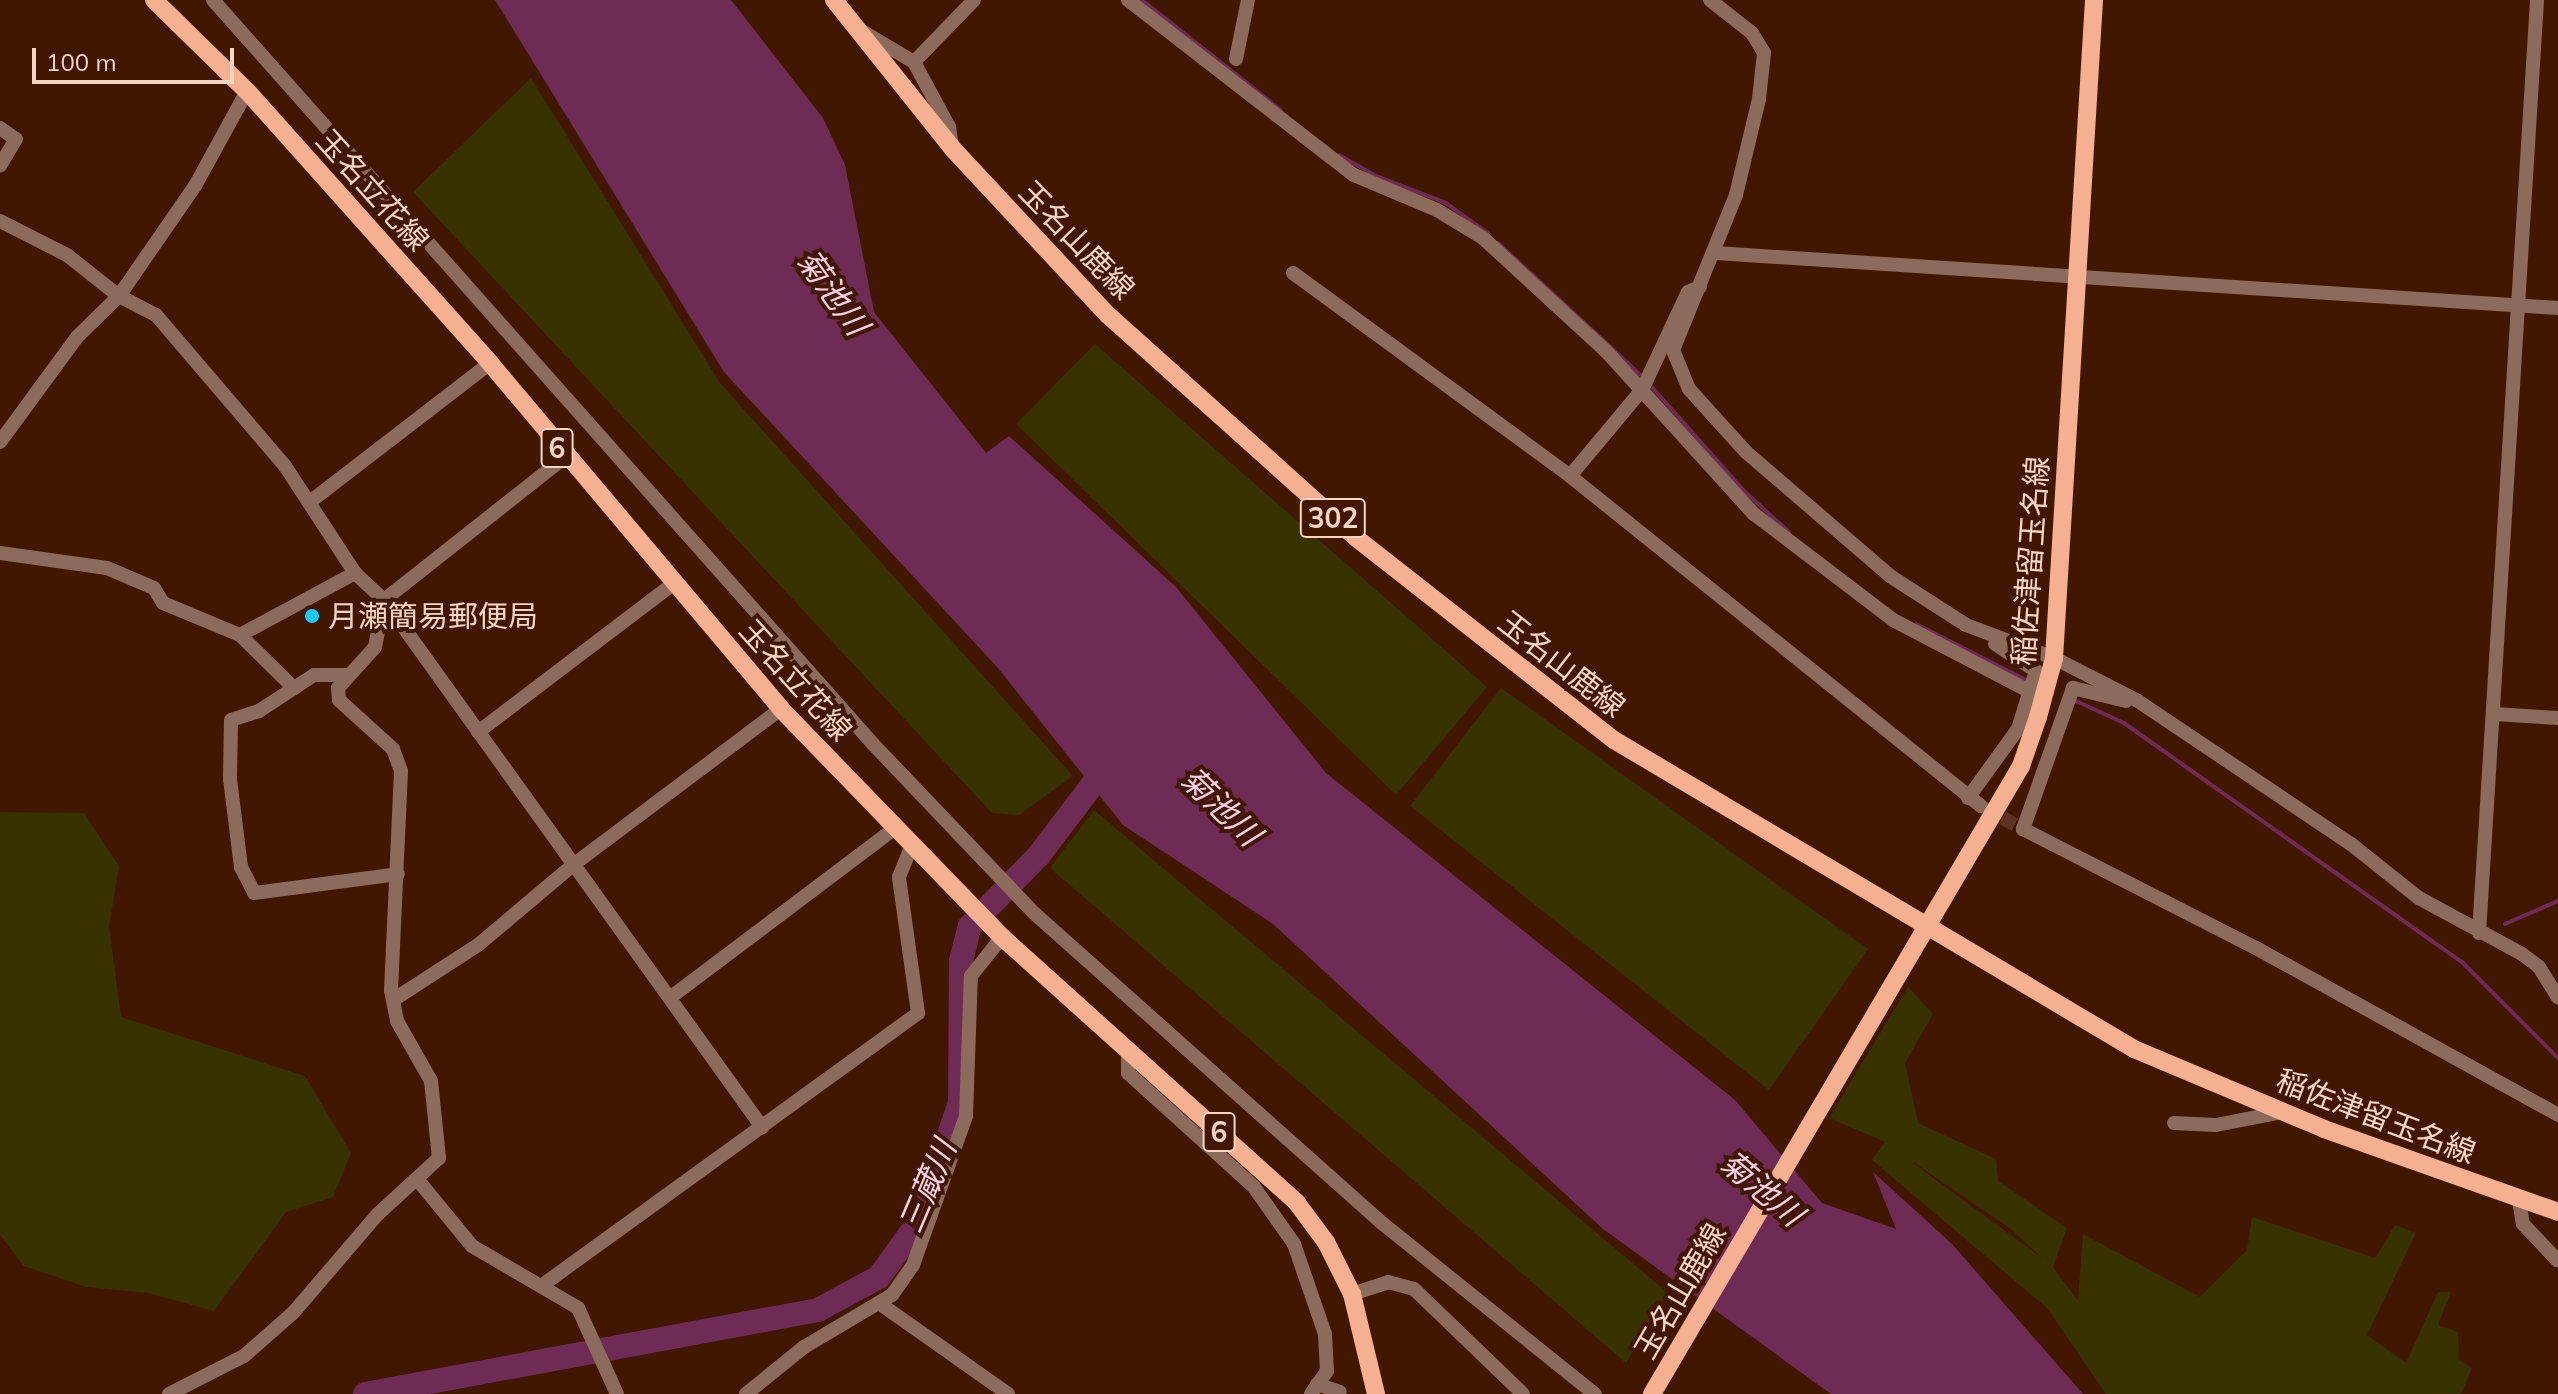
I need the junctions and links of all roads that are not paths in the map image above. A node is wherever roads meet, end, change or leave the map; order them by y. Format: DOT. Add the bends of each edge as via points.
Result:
graph roads {
  1 [pos="154,0"];
  2 [pos="213,0"];
  3 [pos="834,0"];
  4 [pos="974,0"];
  5 [pos="1128,0"];
  6 [pos="1248,0"];
  7 [pos="1710,0"];
  8 [pos="2094,0"];
  9 [pos="2537,0"];
  10 [pos="855,26"];
  11 [pos="1236,59"];
  12 [pos="914,62"];
  13 [pos="247,91"];
  14 [pos="0,128"];
  15 [pos="952,148"];
  16 [pos="0,166"];
  17 [pos="0,221"];
  18 [pos="1716,253"];
  19 [pos="1293,273"];
  20 [pos="2077,280"];
  21 [pos="1701,287"];
  22 [pos="119,296"];
  23 [pos="2518,306"];
  24 [pos="2558,308"];
  25 [pos="490,363"];
  26 [pos="1642,390"];
  27 [pos="0,442"];
  28 [pos="565,457"];
  29 [pos="1570,476"];
  30 [pos="311,501"];
  31 [pos="0,553"];
  32 [pos="355,573"];
  33 [pos="673,584"];
  34 [pos="384,600"];
  35 [pos="1966,625"];
  36 [pos="240,635"];
  37 [pos="2054,658"];
  38 [pos="348,675"];
  39 [pos="294,688"];
  40 [pos="2031,692"];
  41 [pos="2138,701"];
  42 [pos="781,709"];
  43 [pos="2494,714"];
  44 [pos="2558,718"];
  45 [pos="478,732"];
  46 [pos="897,827"];
  47 [pos="913,843"];
  48 [pos="573,865"];
  49 [pos="398,874"];
  50 [pos="1924,928"];
  51 [pos="2479,933"];
  52 [pos="1002,937"];
  53 [pos="671,997"];
  54 [pos="2558,998"];
  55 [pos="393,1000"];
  56 [pos="1128,1053"];
  57 [pos="2283,1112"];
  58 [pos="2558,1115"];
  59 [pos="2174,1123"];
  60 [pos="762,1127"];
  61 [pos="417,1179"];
  62 [pos="2519,1200"];
  63 [pos="2558,1212"];
  64 [pos="2557,1260"];
  65 [pos="544,1284"];
  66 [pos="1352,1294"];
  67 [pos="879,1303"];
  68 [pos="1314,1389"];
  69 [pos="1340,1392"];
  70 [pos="169,1394"];
  71 [pos="617,1394"];
  72 [pos="746,1394"];
  73 [pos="1008,1394"];
  74 [pos="1376,1394"];
  75 [pos="1523,1394"];
  76 [pos="1595,1394"];
  77 [pos="1652,1394"];
  1 -- 13 [label="main road, 玉名立花線 / 6"];
  2 -- 76 [label="street" via="789,650 1019,897 1137,1009 1370,1213"];
  3 -- 10 [label="main road, 玉名山鹿線 / 302"];
  4 -- 12 [label="street"];
  5 -- 26 [label="street" via="1354,175 1437,210 1483,238"];
  6 -- 11 [label="street"];
  7 -- 18 [label="street" via="1752,33 1764,53 1749,145"];
  8 -- 20 [label="main road, 稲佐津留玉名線"];
  9 -- 23 [label="street"];
  10 -- 12 [label="street"];
  10 -- 15 [label="main road, 玉名山鹿線 / 302"];
  12 -- 15 [label="street" via="949,127"];
  13 -- 22 [label="street" via="195,186"];
  13 -- 25 [label="main road, 玉名立花線 / 6"];
  14 -- 16 [label="street" via="16,139"];
  15 -- 50 [label="main road, 玉名山鹿線 / 302" via="1108,315 1355,537 1614,740"];
  17 -- 22 [label="street" via="67,255"];
  18 -- 20 [label="street"];
  18 -- 21 [label="street"];
  19 -- 29 [label="street"];
  20 -- 23 [label="street"];
  20 -- 37 [label="main road, 稲佐津留玉名線"];
  21 -- 26 [label="street" via="1688,292"];
  21 -- 35 [label="street" via="1673,350 1689,389 1746,452 1845,541"];
  22 -- 27 [label="street" via="77,337"];
  22 -- 30 [label="street" via="156,315"];
  23 -- 24 [label="street"];
  23 -- 43 [label="street"];
  25 -- 28 [label="main road, 玉名立花線 / 6"];
  25 -- 30 [label="street"];
  26 -- 29 [label="street"];
  26 -- 40 [label="street" via="1754,514 1893,620"];
  28 -- 33 [label="main road, 玉名立花線 / 6"];
  28 -- 34 [label="street"];
  29 -- 40 [label="street" via="1974,802 2018,729"];
  30 -- 32 [label="street"];
  31 -- 36 [label="street" via="107,568 154,588 163,603"];
  32 -- 34 [label="street"];
  32 -- 36 [label="street"];
  33 -- 42 [label="main road, 玉名立花線 / 6"];
  33 -- 45 [label="street"];
  34 -- 38 [label="street" via="375,647"];
  34 -- 45 [label="street"];
  35 -- 37 [label="street"];
  35 -- 40 [label="street" via="2036,671"];
  36 -- 39 [label="street"];
  37 -- 41 [label="street"];
  37 -- 50 [label="main road, 稲佐津留玉名線" via="2021,766"];
  38 -- 39 [label="street" via="314,675"];
  38 -- 49 [label="street" via="338,688 339,700 393,749 401,771"];
  39 -- 49 [label="street" via="259,711 231,720 230,779 247,885 254,893"];
  41 -- 51 [label="street" via="2351,844 2419,898"];
  41 -- 58 [label="street" via="2073,688 2023,829 2256,948"];
  42 -- 46 [label="main road, 玉名立花線 / 6"];
  42 -- 48 [label="street"];
  43 -- 44 [label="street"];
  43 -- 51 [label="street"];
  45 -- 48 [label="street"];
  46 -- 47 [label="main road, 玉名立花線 / 6"];
  46 -- 53 [label="street"];
  47 -- 52 [label="main road, 玉名立花線 / 6"];
  47 -- 60 [label="street" via="899,877 918,1013"];
  48 -- 53 [label="street"];
  48 -- 55 [label="street" via="478,945"];
  49 -- 55 [label="street"];
  50 -- 57 [label="main road, 稲佐津留玉名線 / 302" via="2134,1049"];
  50 -- 77 [label="main road, 玉名山鹿線"];
  51 -- 54 [label="street" via="2539,967"];
  52 -- 56 [label="main road, 玉名立花線 / 6"];
  52 -- 67 [label="street" via="971,976 971,1073 966,1116 951,1165 913,1265 892,1295"];
  53 -- 60 [label="street"];
  55 -- 61 [label="street" via="397,1021 431,1081 440,1126 439,1158"];
  56 -- 66 [label="main road, 玉名立花線 / 6" via="1297,1203 1326,1242"];
  56 -- 68 [label="street" via="1128,1073 1254,1187 1294,1244 1325,1334 1327,1371"];
  57 -- 59 [label="street" via="2216,1125"];
  57 -- 62 [label="main road, 稲佐津留玉名線 / 302"];
  60 -- 65 [label="street"];
  61 -- 65 [label="street" via="472,1246"];
  61 -- 70 [label="street" via="244,1356"];
  62 -- 63 [label="main road, 稲佐津留玉名線 / 302"];
  62 -- 64 [label="street" via="2523,1224"];
  65 -- 71 [label="street" via="578,1308"];
  66 -- 74 [label="main road, 玉名立花線 / 6"];
  66 -- 75 [label="street" via="1388,1282 1414,1289"];
  67 -- 72 [label="street" via="804,1347"];
  67 -- 73 [label="street"];
  68 -- 69 [label="street"];
}
